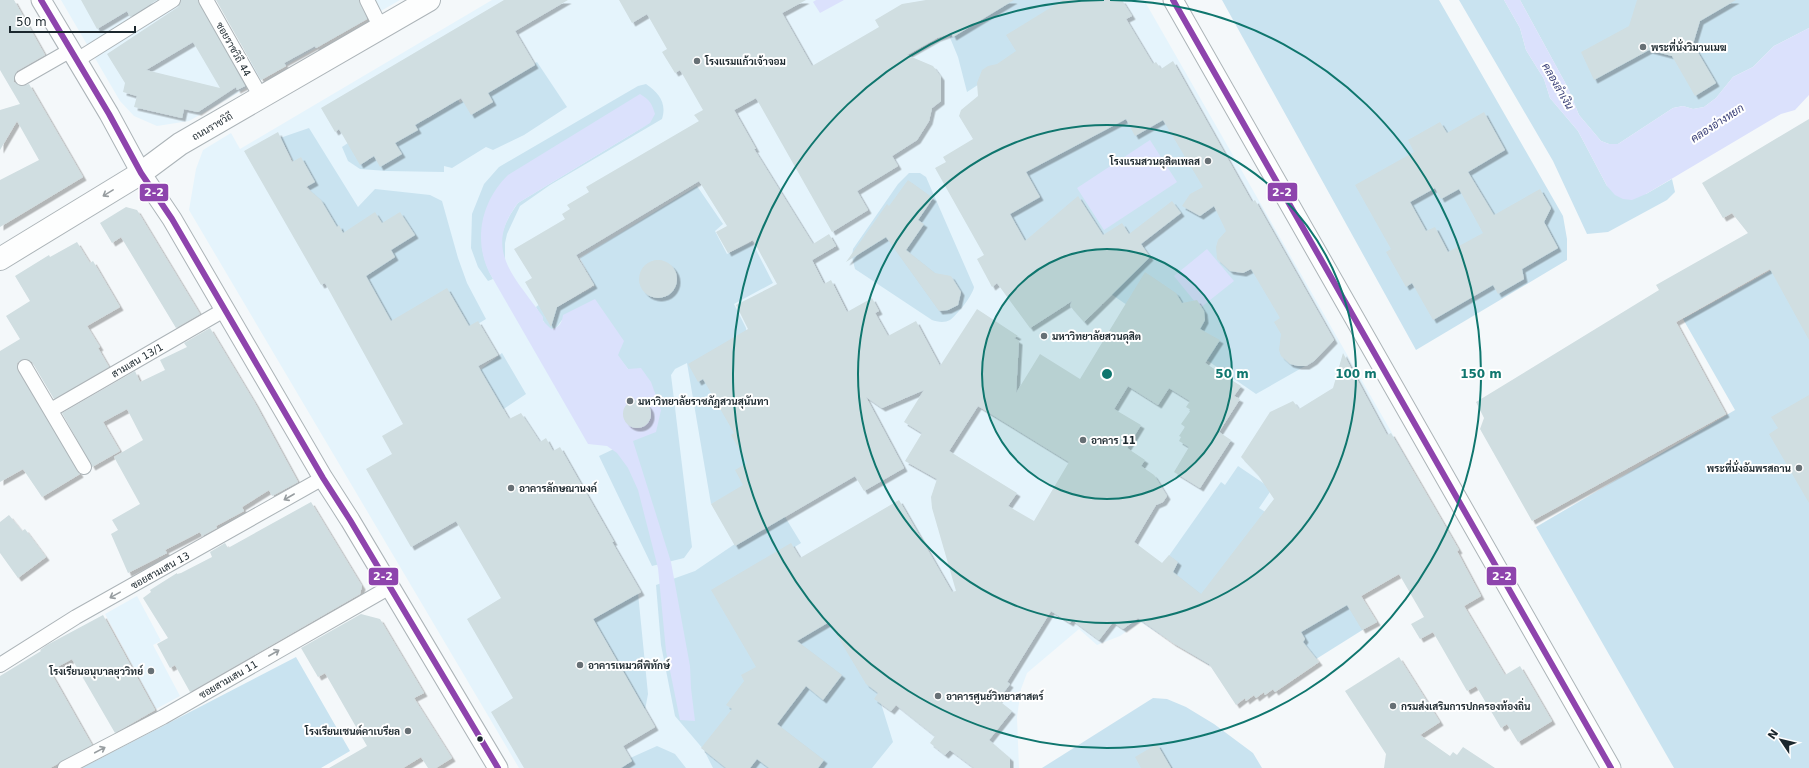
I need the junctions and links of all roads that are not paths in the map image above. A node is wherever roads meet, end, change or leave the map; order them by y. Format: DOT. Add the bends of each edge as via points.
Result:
graph roads {
  1 [pos="41,0"];
  2 [pos="173,0"];
  3 [pos="206,0"];
  4 [pos="367,0"];
  5 [pos="429,0"];
  6 [pos="1173,0"];
  7 [pos="381,28"];
  8 [pos="74,55"];
  9 [pos="22,78"];
  10 [pos="261,97"];
  11 [pos="141,173"];
  12 [pos="0,259"];
  13 [pos="224,310"];
  14 [pos="25,367"];
  15 [pos="51,410"];
  16 [pos="84,467"];
  17 [pos="323,478"];
  18 [pos="390,587"];
  19 [pos="0,665"];
  20 [pos="65,768"];
  21 [pos="498,768"];
  22 [pos="1611,768"];
  1 -- 8 [label="main road"];
  2 -- 8 [label="street"];
  3 -- 10 [label="street, ซอยราชวิถี 44"];
  4 -- 7 [label="street"];
  5 -- 7 [label="main road, ถนนราชวิถี"];
  6 -- 22 [label="main road"];
  7 -- 10 [label="main road, ถนนราชวิถี"];
  8 -- 9 [label="street"];
  8 -- 11 [label="main road"];
  10 -- 11 [label="main road, ถนนราชวิถี" via="180,144"];
  11 -- 12 [label="main road, ถนนราชวิถี, one-way"];
  11 -- 13 [label="main road" via="172,219"];
  13 -- 15 [label="street, สามเสน 13/1"];
  13 -- 17 [label="main road"];
  14 -- 15 [label="street"];
  15 -- 16 [label="street"];
  17 -- 18 [label="main road"];
  17 -- 19 [label="street, ซอยสามเสน 13, one-way" via="76,617"];
  20 -- 18 [label="street, ซอยสามเสน 11, one-way" via="168,714"];
  18 -- 21 [label="main road"];
}
